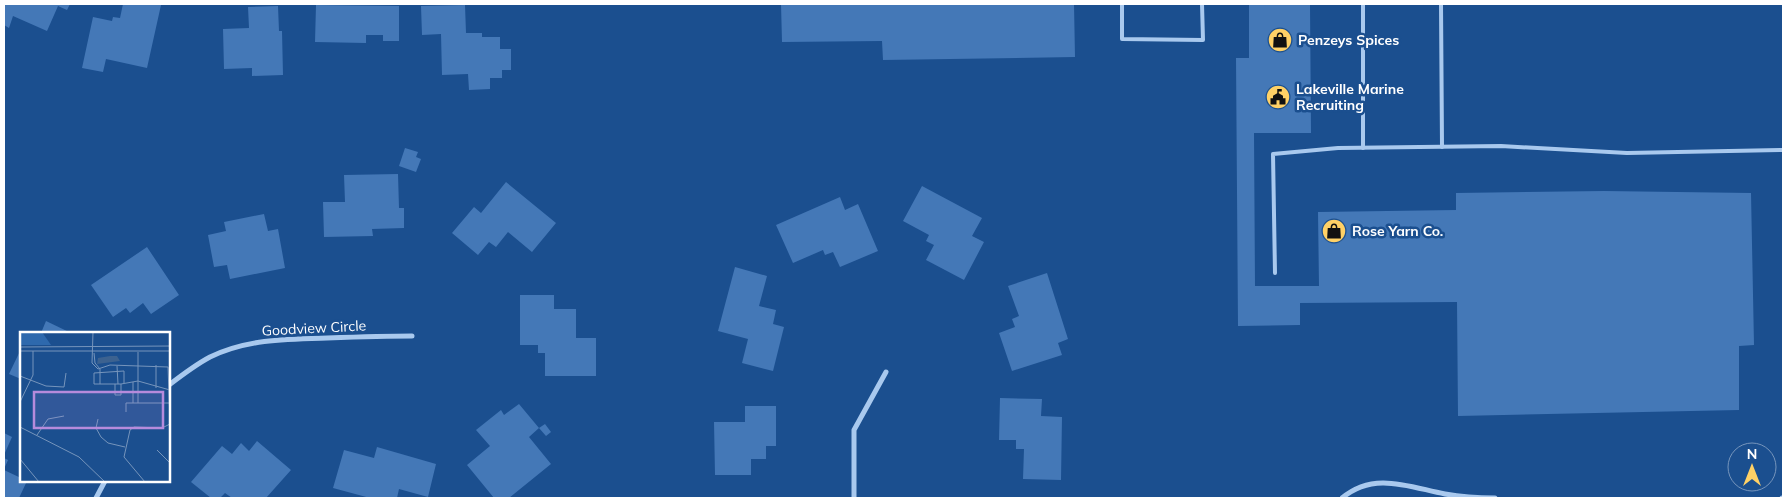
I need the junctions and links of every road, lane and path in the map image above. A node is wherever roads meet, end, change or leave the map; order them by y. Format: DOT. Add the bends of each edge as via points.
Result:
graph roads {
  1 [pos="1122,4"];
  2 [pos="1202,4"];
  3 [pos="1363,4"];
  4 [pos="1440,4"];
  5 [pos="1442,147"];
  6 [pos="1363,148"];
  7 [pos="1783,150"];
  8 [pos="1275,272"];
  9 [pos="412,336"];
  10 [pos="886,372"];
  11 [pos="170,384"];
  12 [pos="104,482"];
  13 [pos="96,498"];
  14 [pos="854,498"];
  15 [pos="1342,498"];
  16 [pos="1495,498"];
  1 -- 2 [label="lane" via="1122,39 1203,40"];
  3 -- 6 [label="lane"];
  4 -- 5 [label="lane"];
  5 -- 6 [label="lane"];
  5 -- 7 [label="lane" via="1501,146 1627,153"];
  6 -- 8 [label="lane" via="1273,154"];
  9 -- 11 [label="street, Goodview Circle" via="256,342 211,357"];
  10 -- 14 [label="street" via="854,430"];
  12 -- 13 [label="street"];
  15 -- 16 [label="street" via="1353,489 1377,482 1399,483 1470,498"];
}
